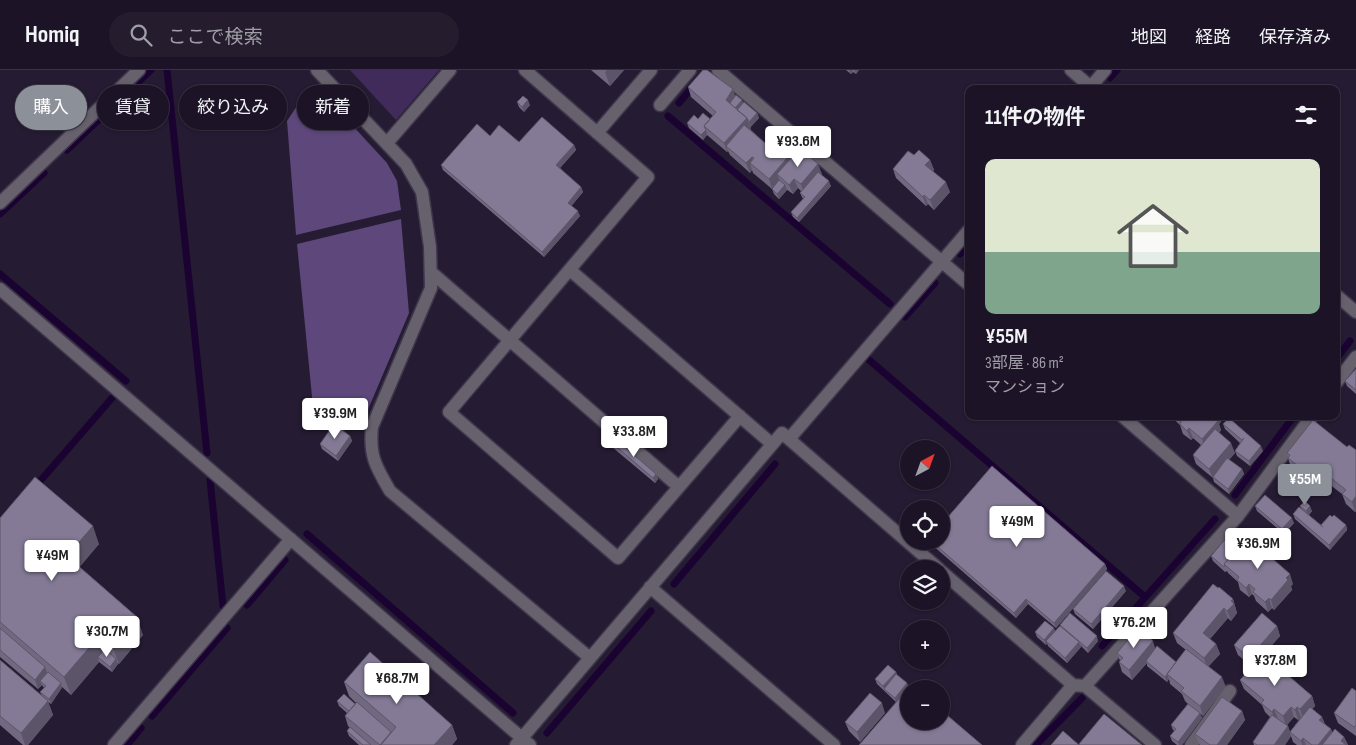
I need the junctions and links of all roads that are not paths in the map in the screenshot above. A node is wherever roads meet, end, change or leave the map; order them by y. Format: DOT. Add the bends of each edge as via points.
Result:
graph roads {
  1 [pos="139,70"];
  2 [pos="318,70"];
  3 [pos="450,70"];
  4 [pos="525,70"];
  5 [pos="651,70"];
  6 [pos="690,70"];
  7 [pos="718,70"];
  8 [pos="1071,70"];
  9 [pos="1106,70"];
  10 [pos="1088,85"];
  11 [pos="1094,85"];
  12 [pos="660,105"];
  13 [pos="597,133"];
  14 [pos="387,143"];
  15 [pos="0,203"];
  16 [pos="965,235"];
  17 [pos="942,262"];
  18 [pos="570,270"];
  19 [pos="431,272"];
  20 [pos="965,282"];
  21 [pos="0,289"];
  22 [pos="1340,298"];
  23 [pos="1356,312"];
  24 [pos="510,340"];
  25 [pos="1356,357"];
  26 [pos="1340,378"];
  27 [pos="740,416"];
  28 [pos="1127,420"];
  29 [pos="1309,420"];
  30 [pos="789,440"];
  31 [pos="772,444"];
  32 [pos="679,487"];
  33 [pos="1238,516"];
  34 [pos="291,540"];
  35 [pos="928,560"];
  36 [pos="950,578"];
  37 [pos="650,587"];
  38 [pos="590,658"];
  39 [pos="1079,686"];
  40 [pos="1230,691"];
  41 [pos="523,743"];
  42 [pos="114,745"];
  43 [pos="834,745"];
  44 [pos="1022,745"];
  45 [pos="1155,745"];
  46 [pos="1191,745"];
  1 -- 15 [label="street"];
  2 -- 14 [label="street"];
  3 -- 14 [label="street"];
  4 -- 13 [label="street"];
  5 -- 13 [label="street"];
  6 -- 12 [label="street"];
  7 -- 17 [label="street"];
  8 -- 10 [label="street"];
  9 -- 11 [label="street"];
  13 -- 18 [label="street" via="648,177"];
  14 -- 19 [label="street" via="406,164 422,192"];
  16 -- 17 [label="street"];
  17 -- 20 [label="street"];
  17 -- 30 [label="street"];
  18 -- 24 [label="street"];
  18 -- 27 [label="street"];
  19 -- 24 [label="street"];
  19 -- 38 [label="street" via="431,288 372,427 370,447 378,470 390,491"];
  21 -- 34 [label="street"];
  22 -- 23 [label="street"];
  24 -- 32 [label="street"];
  24 -- 32 [label="street" via="449,412 618,558"];
  25 -- 26 [label="street"];
  27 -- 31 [label="street"];
  27 -- 32 [label="street"];
  28 -- 33 [label="street"];
  29 -- 33 [label="street"];
  30 -- 31 [label="street" via="782,433"];
  30 -- 35 [label="street"];
  31 -- 37 [label="street"];
  33 -- 39 [label="street"];
  34 -- 41 [label="street"];
  34 -- 42 [label="street"];
  36 -- 39 [label="street"];
  37 -- 38 [label="street"];
  37 -- 43 [label="street"];
  38 -- 41 [label="street"];
  39 -- 44 [label="street"];
  39 -- 45 [label="street"];
  40 -- 46 [label="street"];
}
